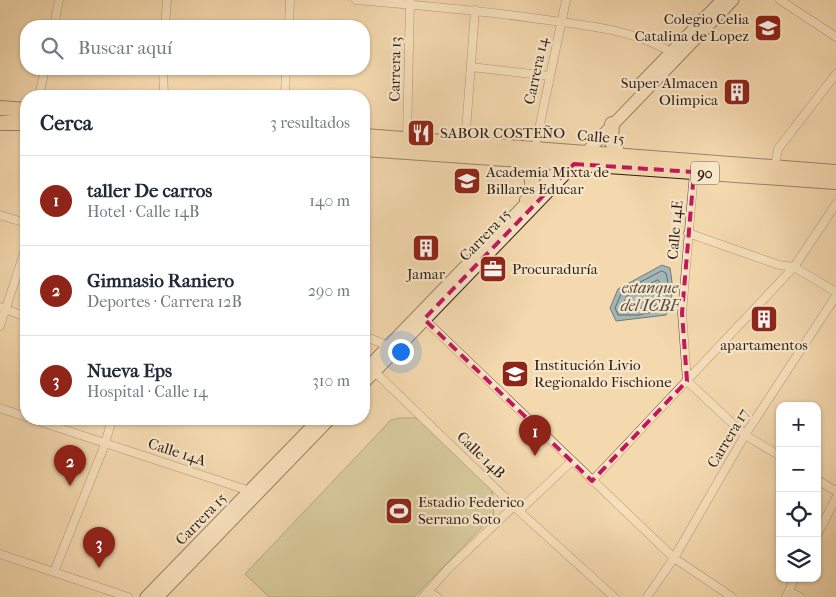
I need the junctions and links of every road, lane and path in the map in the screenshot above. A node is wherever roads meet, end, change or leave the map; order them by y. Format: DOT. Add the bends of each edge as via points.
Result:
graph roads {
  1 [pos="59,0"];
  2 [pos="167,0"];
  3 [pos="290,0"];
  4 [pos="356,0"];
  5 [pos="566,0"];
  6 [pos="722,0"];
  7 [pos="734,0"];
  8 [pos="780,0"];
  9 [pos="410,2"];
  10 [pos="476,10"];
  11 [pos="55,20"];
  12 [pos="165,20"];
  13 [pos="289,20"];
  14 [pos="561,22"];
  15 [pos="836,38"];
  16 [pos="675,54"];
  17 [pos="471,67"];
  18 [pos="836,74"];
  19 [pos="44,75"];
  20 [pos="163,75"];
  21 [pos="286,75"];
  22 [pos="549,76"];
  23 [pos="41,90"];
  24 [pos="164,90"];
  25 [pos="285,90"];
  26 [pos="0,108"];
  27 [pos="20,110"];
  28 [pos="0,123"];
  29 [pos="20,123"];
  30 [pos="612,124"];
  31 [pos="370,136"];
  32 [pos="406,139"];
  33 [pos="465,144"];
  34 [pos="535,148"];
  35 [pos="370,149"];
  36 [pos="619,155"];
  37 [pos="575,157"];
  38 [pos="514,159"];
  39 [pos="775,167"];
  40 [pos="694,172"];
  41 [pos="836,172"];
  42 [pos="836,182"];
  43 [pos="527,200"];
  44 [pos="836,204"];
  45 [pos="0,215"];
  46 [pos="20,221"];
  47 [pos="688,233"];
  48 [pos="20,263"];
  49 [pos="794,267"];
  50 [pos="836,292"];
  51 [pos="836,296"];
  52 [pos="3,308"];
  53 [pos="20,315"];
  54 [pos="422,317"];
  55 [pos="0,326"];
  56 [pos="370,338"];
  57 [pos="391,347"];
  58 [pos="370,371"];
  59 [pos="370,373"];
  60 [pos="687,381"];
  61 [pos="0,408"];
  62 [pos="20,415"];
  63 [pos="50,425"];
  64 [pos="110,425"];
  65 [pos="318,425"];
  66 [pos="745,435"];
  67 [pos="105,444"];
  68 [pos="776,454"];
  69 [pos="572,461"];
  70 [pos="592,481"];
  71 [pos="821,482"];
  72 [pos="836,491"];
  73 [pos="253,493"];
  74 [pos="836,498"];
  75 [pos="516,508"];
  76 [pos="821,527"];
  77 [pos="0,554"];
  78 [pos="674,558"];
  79 [pos="54,572"];
  80 [pos="793,582"];
  81 [pos="425,594"];
  82 [pos="788,594"];
  83 [pos="128,597"];
  84 [pos="146,597"];
  85 [pos="158,597"];
  86 [pos="437,597"];
  87 [pos="614,597"];
  88 [pos="647,597"];
  89 [pos="732,597"];
  90 [pos="800,597"];
  1 -- 11 [label="street"];
  2 -- 12 [label="street"];
  3 -- 13 [label="street"];
  4 -- 9 [label="street"];
  5 -- 14 [label="street, Carrera 14"];
  6 -- 16 [label="main road, Carrera 15"];
  7 -- 16 [label="main road, Carrera 15"];
  8 -- 15 [label="street"];
  9 -- 10 [label="street"];
  9 -- 32 [label="street, Carrera 13"];
  10 -- 14 [label="street"];
  10 -- 17 [label="street"];
  14 -- 16 [label="street" via="629,34"];
  14 -- 22 [label="street, Carrera 14"];
  16 -- 30 [label="main road, Carrera 15"];
  16 -- 37 [label="main road, Carrera 15"];
  17 -- 22 [label="street"];
  17 -- 33 [label="street"];
  18 -- 39 [label="street" via="778,149"];
  19 -- 23 [label="street"];
  20 -- 24 [label="street"];
  21 -- 25 [label="street"];
  22 -- 34 [label="street, Carrera 14"];
  26 -- 27 [label="highway"];
  28 -- 29 [label="highway"];
  30 -- 36 [label="highway" via="611,140"];
  30 -- 37 [label="main road, Carrera 15"];
  31 -- 32 [label="highway, Calle 15 / 90"];
  32 -- 33 [label="highway, Calle 15 / 90"];
  33 -- 34 [label="highway, Calle 15 / 90"];
  34 -- 37 [label="highway, Calle 15 / 90"];
  35 -- 38 [label="highway, Calle 15 / 90"];
  36 -- 37 [label="highway, Calle 15 / 90"];
  36 -- 39 [label="highway, Calle 15 / 90"];
  37 -- 38 [label="highway, Calle 15 / 90"];
  37 -- 40 [label="highway, Calle 15 / 90"];
  37 -- 43 [label="main road, Carrera 15"];
  37 -- 54 [label="main road, Carrera 15"];
  38 -- 43 [label="highway" via="528,168 532,176"];
  39 -- 41 [label="highway, Calle 15 / 90"];
  40 -- 42 [label="highway, Calle 15 / 90"];
  40 -- 47 [label="street, Calle 14E"];
  43 -- 54 [label="main road, Carrera 15"];
  44 -- 49 [label="street"];
  45 -- 46 [label="street"];
  47 -- 49 [label="street"];
  47 -- 60 [label="street, Calle 14E" via="682,313"];
  48 -- 52 [label="street"];
  49 -- 50 [label="street"];
  49 -- 60 [label="street"];
  51 -- 66 [label="street, Carrera 17"];
  52 -- 53 [label="street"];
  52 -- 55 [label="street"];
  54 -- 57 [label="main road, Carrera 15"];
  54 -- 69 [label="street"];
  56 -- 57 [label="street"];
  57 -- 58 [label="main road, Carrera 15"];
  59 -- 75 [label="street, Calle 14B"];
  60 -- 66 [label="street"];
  60 -- 70 [label="street"];
  61 -- 62 [label="street"];
  63 -- 67 [label="street, Calle 14A"];
  64 -- 67 [label="street"];
  65 -- 73 [label="main road, Carrera 15"];
  66 -- 68 [label="street"];
  66 -- 78 [label="street, Carrera 17"];
  67 -- 73 [label="street, Calle 14A"];
  67 -- 79 [label="street"];
  69 -- 70 [label="street"];
  69 -- 75 [label="street"];
  70 -- 78 [label="street"];
  71 -- 72 [label="street"];
  73 -- 84 [label="main road, Carrera 15"];
  73 -- 85 [label="main road, Carrera 15"];
  74 -- 76 [label="street"];
  75 -- 81 [label="street"];
  75 -- 87 [label="street, Calle 14B"];
  77 -- 79 [label="street"];
  78 -- 88 [label="street, Carrera 17"];
  78 -- 89 [label="street"];
  79 -- 83 [label="street"];
  80 -- 82 [label="street"];
  81 -- 86 [label="street"];
  82 -- 90 [label="street"];
}
